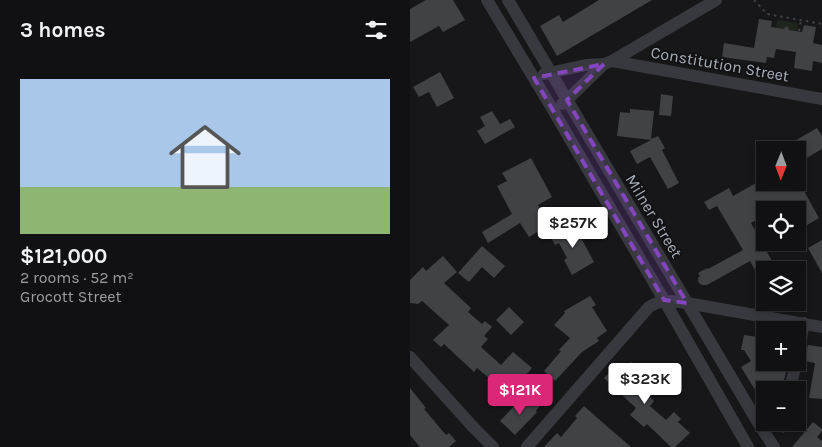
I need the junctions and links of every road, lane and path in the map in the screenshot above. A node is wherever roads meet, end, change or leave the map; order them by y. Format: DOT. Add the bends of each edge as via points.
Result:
graph roads {
  1 [pos="487,0"];
  2 [pos="508,0"];
  3 [pos="716,0"];
  4 [pos="754,0"];
  5 [pos="801,20"];
  6 [pos="822,24"];
  7 [pos="799,32"];
  8 [pos="608,62"];
  9 [pos="551,72"];
  10 [pos="534,78"];
  11 [pos="822,99"];
  12 [pos="568,100"];
  13 [pos="553,110"];
  14 [pos="664,300"];
  15 [pos="687,303"];
  16 [pos="792,321"];
  17 [pos="806,323"];
  18 [pos="822,327"];
  19 [pos="410,357"];
  20 [pos="756,410"];
  21 [pos="767,431"];
  22 [pos="493,447"];
  23 [pos="526,447"];
  24 [pos="748,447"];
  25 [pos="774,447"];
  1 -- 10 [label="street, Milner Street"];
  2 -- 9 [label="street, Milner Street"];
  3 -- 8 [label="street"];
  4 -- 5 [label="path" via="767,14"];
  5 -- 6 [label="path"];
  5 -- 7 [label="path"];
  8 -- 9 [label="street"];
  8 -- 11 [label="street, Constitution Street"];
  8 -- 12 [label="street"];
  9 -- 10 [label="street"];
  9 -- 12 [label="street, Milner Street"];
  10 -- 13 [label="street, Milner Street"];
  12 -- 13 [label="street"];
  12 -- 15 [label="street, Milner Street"];
  13 -- 14 [label="street, Milner Street"];
  14 -- 15 [label="street"];
  14 -- 23 [label="street" via="649,306"];
  14 -- 24 [label="street, Milner Street"];
  15 -- 16 [label="street"];
  15 -- 20 [label="street, Milner Street"];
  17 -- 18 [label="street"];
  19 -- 22 [label="street"];
  21 -- 25 [label="street, Milner Street"];
}
